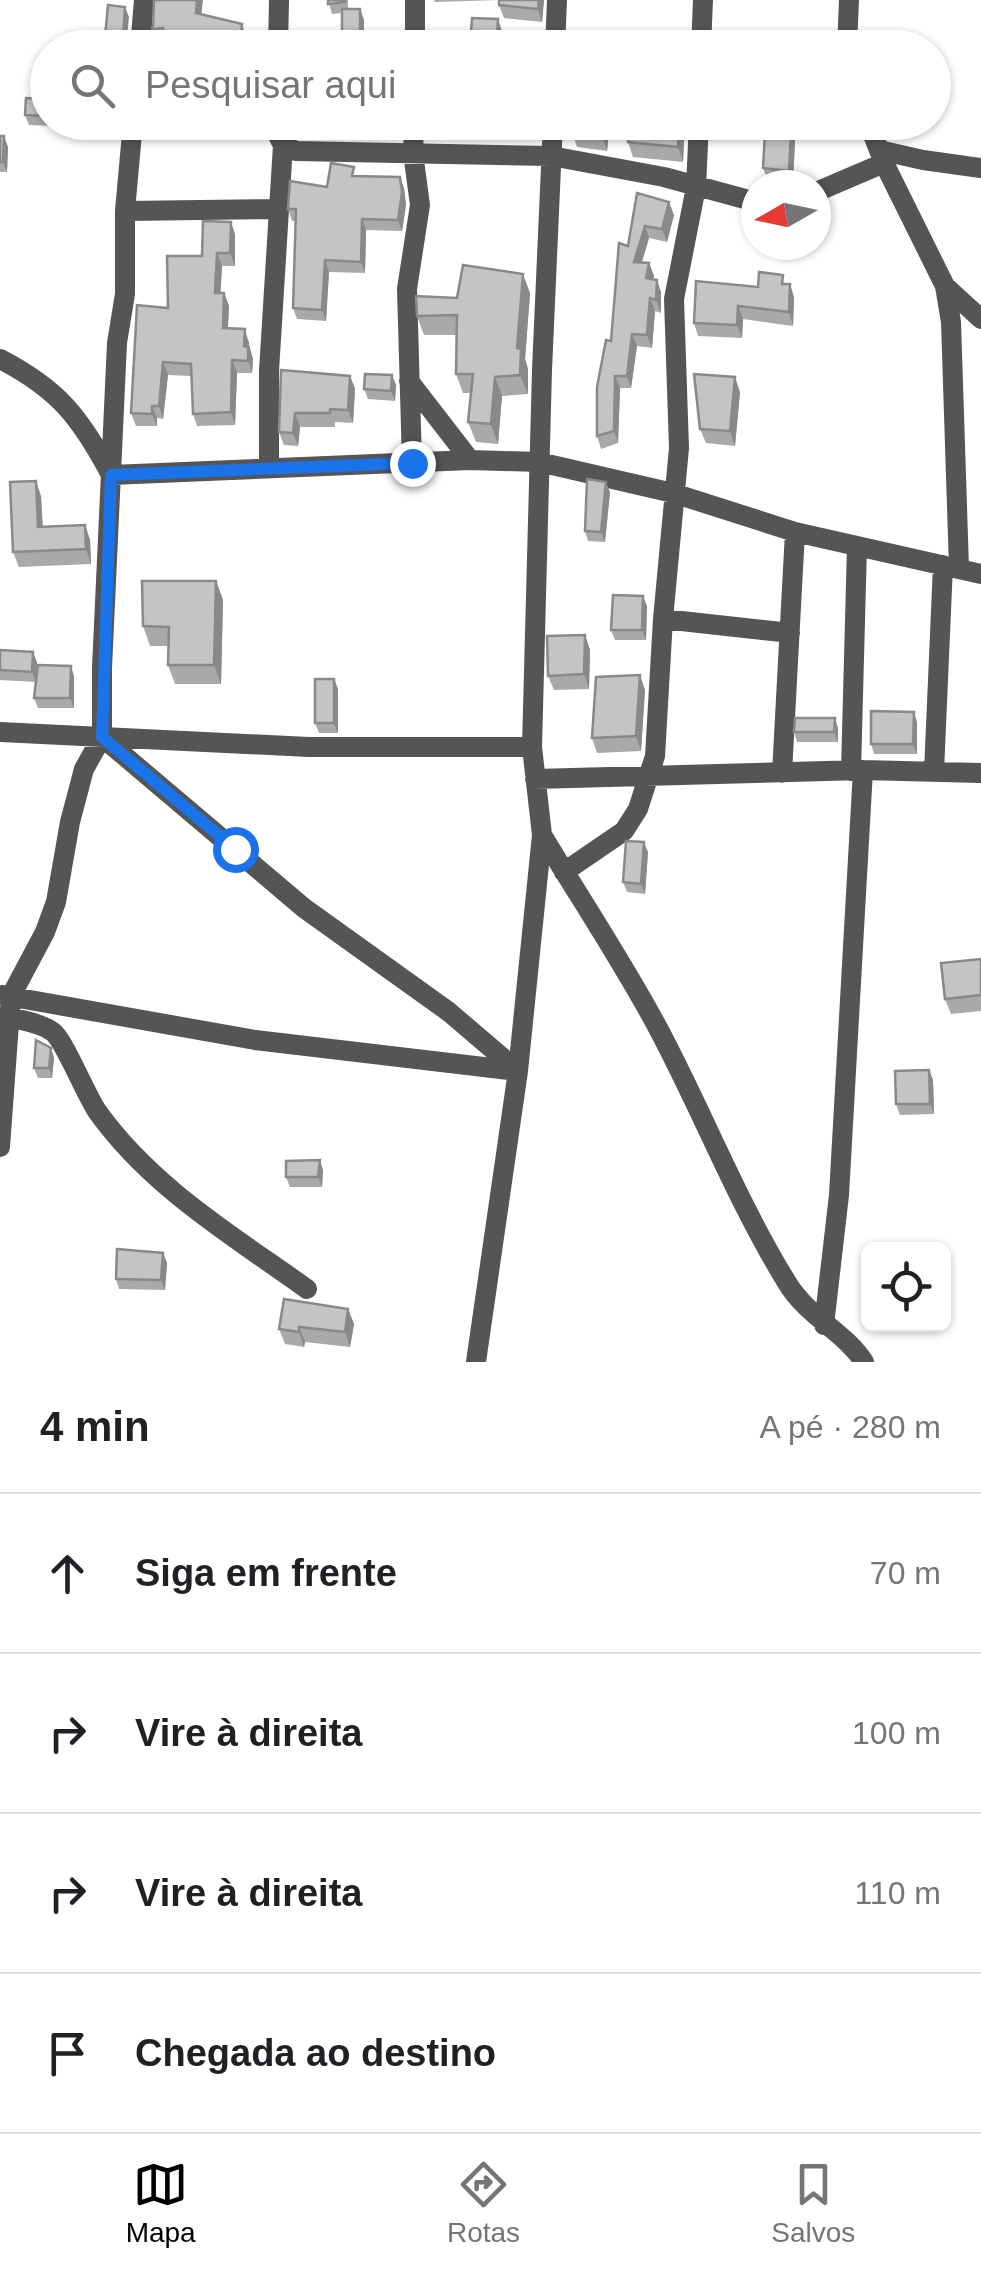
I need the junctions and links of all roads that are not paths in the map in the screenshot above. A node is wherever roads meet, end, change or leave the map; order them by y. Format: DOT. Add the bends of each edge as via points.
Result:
graph roads {
  1 [pos="144,0"];
  2 [pos="280,0"];
  3 [pos="415,0"];
  4 [pos="557,0"];
  5 [pos="703,0"];
  6 [pos="849,0"];
  7 [pos="142,30"];
  8 [pos="279,30"];
  9 [pos="415,30"];
  10 [pos="556,30"];
  11 [pos="702,30"];
  12 [pos="848,30"];
  13 [pos="132,140"];
  14 [pos="281,140"];
  15 [pos="413,140"];
  16 [pos="552,140"];
  17 [pos="698,140"];
  18 [pos="875,140"];
  19 [pos="283,144"];
  20 [pos="413,154"];
  21 [pos="552,156"];
  22 [pos="881,156"];
  23 [pos="981,168"];
  24 [pos="831,184"];
  25 [pos="696,186"];
  26 [pos="741,198"];
  27 [pos="279,209"];
  28 [pos="126,211"];
  29 [pos="945,286"];
  30 [pos="981,319"];
  31 [pos="0,359"];
  32 [pos="409,381"];
  33 [pos="470,460"];
  34 [pos="539,462"];
  35 [pos="412,463"];
  36 [pos="268,469"];
  37 [pos="111,475"];
  38 [pos="673,492"];
  39 [pos="795,532"];
  40 [pos="857,546"];
  41 [pos="951,566"];
  42 [pos="981,574"];
  43 [pos="663,619"];
  44 [pos="790,633"];
  45 [pos="0,732"];
  46 [pos="102,737"];
  47 [pos="532,747"];
  48 [pos="857,770"];
  49 [pos="782,772"];
  50 [pos="934,772"];
  51 [pos="981,773"];
  52 [pos="648,777"];
  53 [pos="535,779"];
  54 [pos="542,835"];
  55 [pos="564,872"];
  56 [pos="7,1003"];
  57 [pos="518,1071"];
  58 [pos="0,1146"];
  59 [pos="306,1289"];
  60 [pos="824,1325"];
  61 [pos="476,1362"];
  62 [pos="864,1362"];
  1 -- 7 [label="street"];
  2 -- 8 [label="street"];
  3 -- 9 [label="street"];
  4 -- 10 [label="street"];
  5 -- 11 [label="street"];
  6 -- 12 [label="street"];
  13 -- 28 [label="street"];
  14 -- 19 [label="street"];
  15 -- 20 [label="street"];
  16 -- 21 [label="street"];
  17 -- 25 [label="street"];
  18 -- 22 [label="street"];
  19 -- 20 [label="street" via="296,151"];
  19 -- 27 [label="street"];
  20 -- 21 [label="street"];
  20 -- 32 [label="street" via="420,204 407,288"];
  21 -- 25 [label="street"];
  21 -- 34 [label="street"];
  22 -- 23 [label="street"];
  22 -- 24 [label="street"];
  22 -- 29 [label="street"];
  25 -- 26 [label="street"];
  25 -- 38 [label="street" via="674,299 679,448"];
  27 -- 28 [label="street"];
  27 -- 36 [label="street"];
  28 -- 37 [label="street"];
  29 -- 30 [label="street"];
  29 -- 41 [label="street" via="952,341"];
  31 -- 37 [label="street" via="37,378 60,400 86,429"];
  32 -- 33 [label="street"];
  32 -- 35 [label="street"];
  33 -- 34 [label="street"];
  33 -- 35 [label="street"];
  34 -- 38 [label="street"];
  34 -- 47 [label="street"];
  35 -- 36 [label="street"];
  36 -- 37 [label="street"];
  37 -- 46 [label="street"];
  38 -- 39 [label="street"];
  38 -- 43 [label="street"];
  39 -- 40 [label="street"];
  39 -- 44 [label="street"];
  40 -- 41 [label="street"];
  40 -- 48 [label="street"];
  41 -- 42 [label="street"];
  41 -- 50 [label="street"];
  43 -- 44 [label="street"];
  43 -- 52 [label="street"];
  44 -- 49 [label="street"];
  45 -- 46 [label="street"];
  46 -- 47 [label="street" via="309,747"];
  46 -- 56 [label="street" via="84,769 56,902"];
  46 -- 57 [label="street" via="304,908 449,1012"];
  47 -- 53 [label="street"];
  48 -- 49 [label="street"];
  48 -- 50 [label="street"];
  48 -- 60 [label="street" via="839,1195"];
  49 -- 52 [label="street"];
  50 -- 51 [label="street"];
  52 -- 53 [label="street"];
  52 -- 55 [label="street" via="624,831"];
  53 -- 54 [label="street"];
  54 -- 55 [label="street"];
  54 -- 57 [label="street"];
  55 -- 60 [label="street" via="659,1030 786,1282"];
  56 -- 57 [label="street"];
  56 -- 58 [label="street"];
  56 -- 59 [label="street" via="60,1040 96,1110 176,1195"];
  57 -- 61 [label="street"];
  60 -- 62 [label="street"];
}
